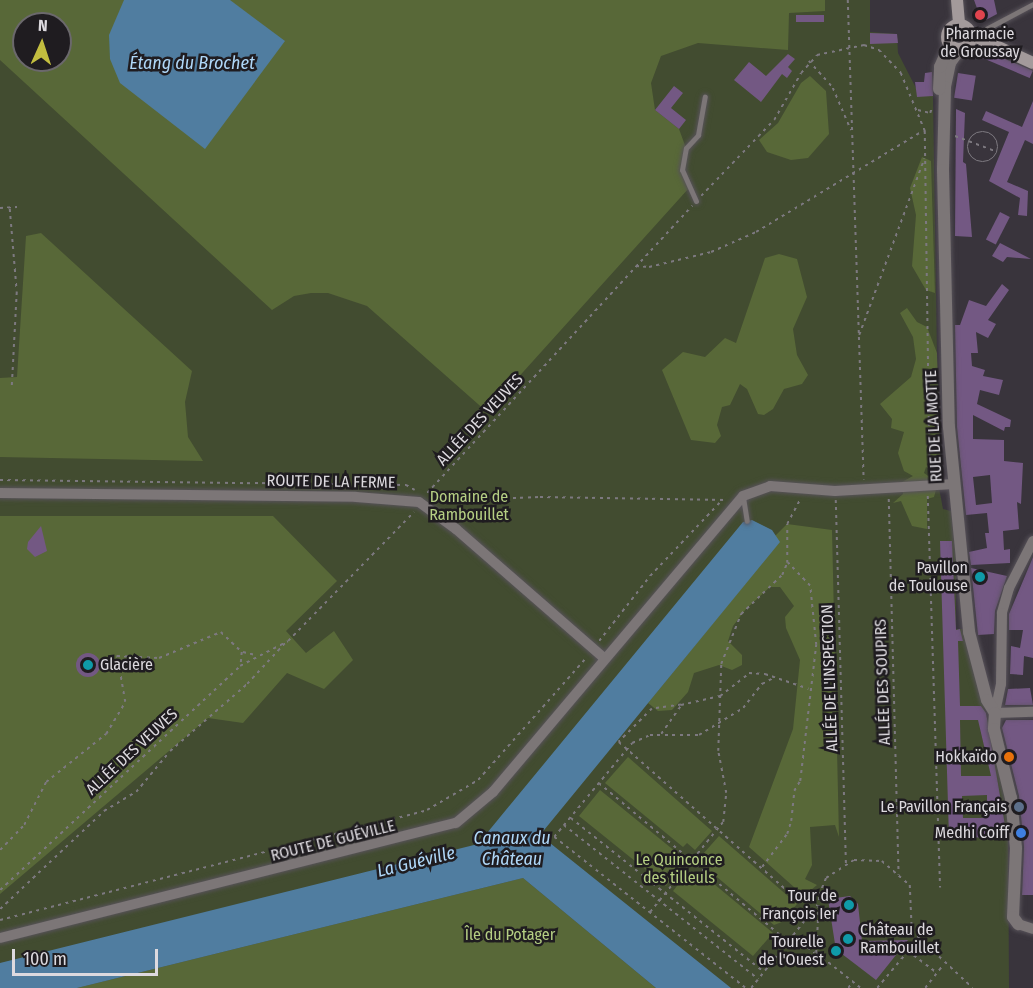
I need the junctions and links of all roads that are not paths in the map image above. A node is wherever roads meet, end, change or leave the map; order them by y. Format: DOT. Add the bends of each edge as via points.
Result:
graph roads {
  1 [pos="957,0"];
  2 [pos="1033,4"];
  3 [pos="959,24"];
  4 [pos="977,36"];
  5 [pos="955,47"];
  6 [pos="1033,63"];
  7 [pos="705,97"];
  8 [pos="696,201"];
  9 [pos="954,484"];
  10 [pos="0,493"];
  11 [pos="739,499"];
  12 [pos="747,521"];
  13 [pos="1033,541"];
  14 [pos="604,658"];
  15 [pos="1033,712"];
  16 [pos="995,713"];
  17 [pos="1013,922"];
  18 [pos="1033,929"];
  19 [pos="0,938"];
  1 -- 3 [label="main road"];
  2 -- 4 [label="lane"];
  3 -- 4 [label="main road"];
  3 -- 5 [label="main road" via="947,34"];
  4 -- 5 [label="main road" via="968,46"];
  4 -- 6 [label="main road"];
  5 -- 9 [label="street, RUE DE LA MOTTE" via="940,67 939,106 948,133 947,387"];
  7 -- 8 [label="lane" via="698,135 687,148 682,170"];
  9 -- 11 [label="street" via="836,490 770,486"];
  9 -- 16 [label="street, RUE DE LA MOTTE" via="969,632 987,700"];
  10 -- 14 [label="street, ROUTE DE LA FERME" via="356,497 419,502 456,529"];
  11 -- 12 [label="lane"];
  11 -- 14 [label="street, ROUTE DE GUÉVILLE"];
  13 -- 16 [label="street" via="1009,588 1002,613"];
  14 -- 19 [label="street, ROUTE DE GUÉVILLE" via="493,792 456,823 430,833"];
  15 -- 16 [label="street"];
  16 -- 17 [label="street, RUE DE LA MOTTE" via="994,729 1011,798 1016,848"];
  17 -- 18 [label="street"];
}
